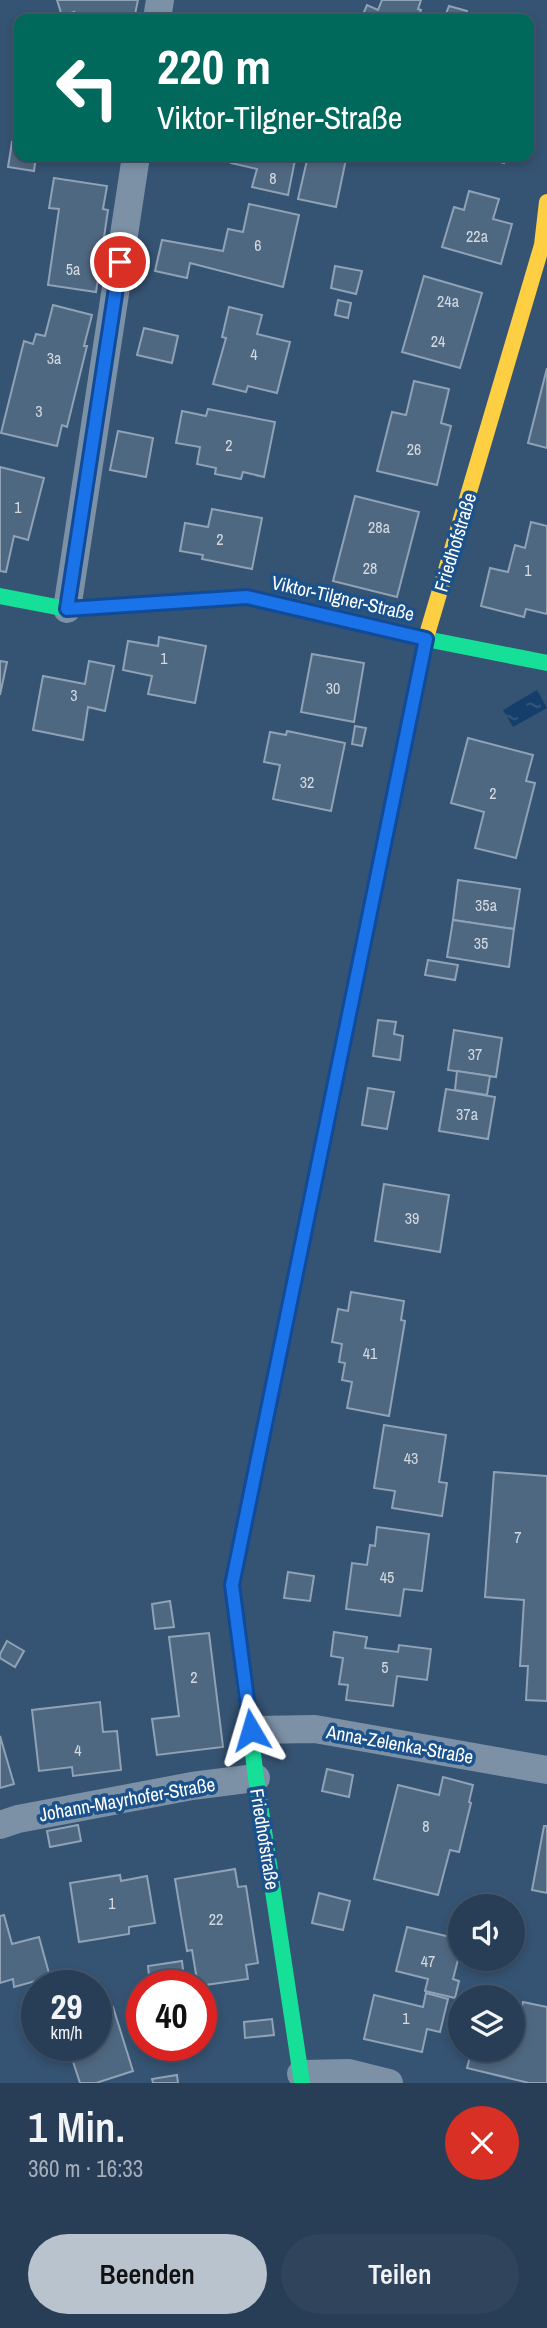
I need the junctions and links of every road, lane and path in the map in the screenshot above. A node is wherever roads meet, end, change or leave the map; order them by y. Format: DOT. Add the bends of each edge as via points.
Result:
graph roads {
  1 [pos="135,161"];
  2 [pos="547,202"];
  3 [pos="545,246"];
  4 [pos="0,596"];
  5 [pos="67,609"];
  6 [pos="426,639"];
  7 [pos="547,663"];
  8 [pos="251,1730"];
  9 [pos="547,1770"];
  10 [pos="256,1778"];
  11 [pos="0,1825"];
  12 [pos="301,2078"];
  13 [pos="389,2083"];
  1 -- 5 [label="street"];
  2 -- 3 [label="street, Friedhofstraße"];
  3 -- 6 [label="street, Friedhofstraße"];
  4 -- 5 [label="street, Viktor-Tilgner-Straße"];
  5 -- 6 [label="street, Viktor-Tilgner-Straße" via="247,597"];
  6 -- 7 [label="street, Viktor-Tilgner-Straße"];
  6 -- 8 [label="street, Friedhofstraße" via="232,1585"];
  8 -- 9 [label="street, Anna-Zelenka-Straße" via="315,1729"];
  8 -- 10 [label="street, Friedhofstraße"];
  10 -- 11 [label="street, Johann-Mayrhofer-Straße" via="192,1786"];
  10 -- 12 [label="street, Friedhofstraße"];
  12 -- 13 [label="street" via="349,2073"];
}
